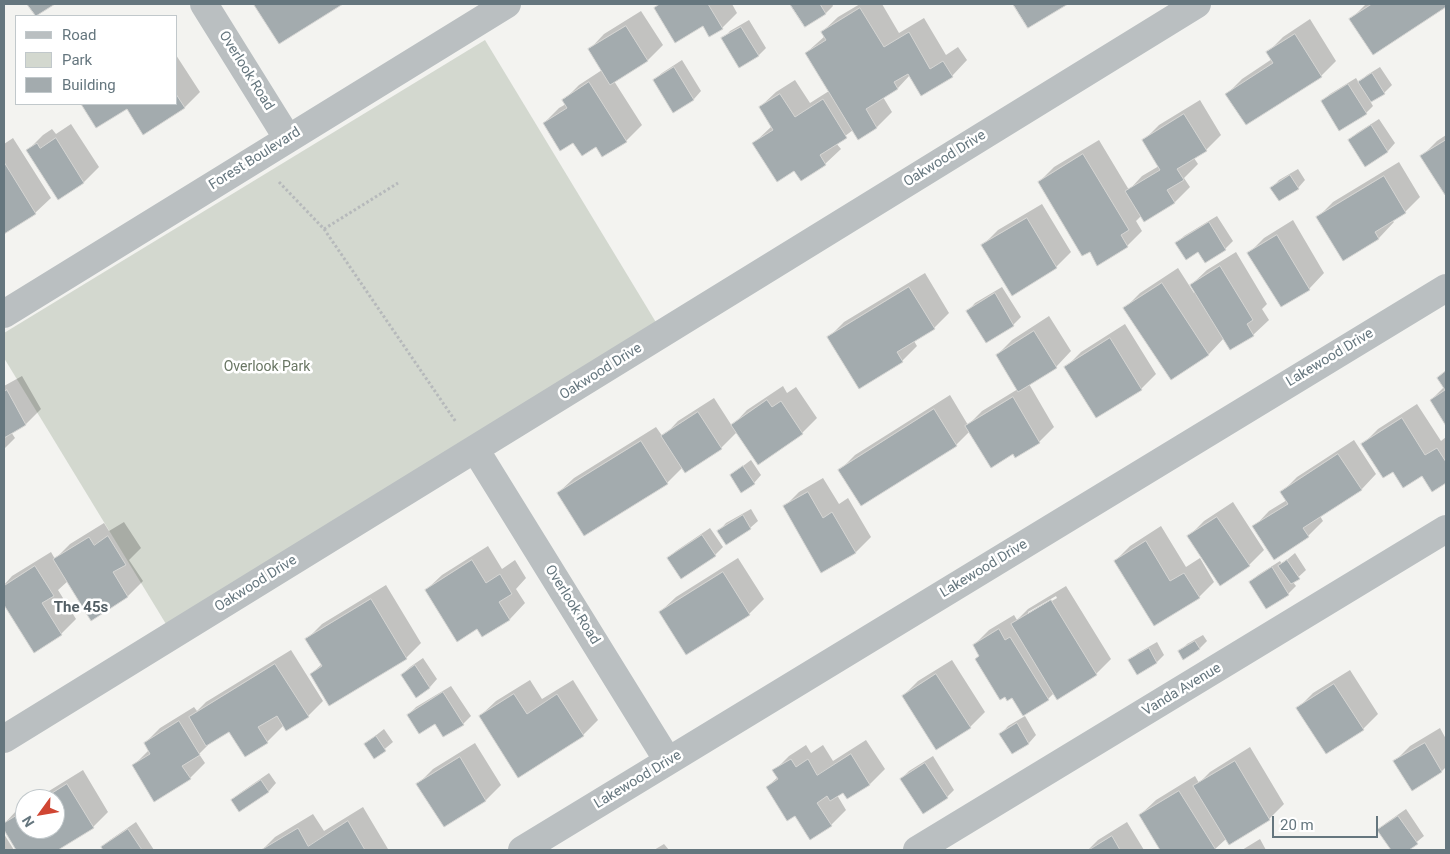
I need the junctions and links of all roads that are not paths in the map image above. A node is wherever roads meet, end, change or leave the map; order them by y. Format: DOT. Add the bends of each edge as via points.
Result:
graph roads {
  1 [pos="204,4"];
  2 [pos="507,4"];
  3 [pos="1197,4"];
  4 [pos="288,139"];
  5 [pos="1446,288"];
  6 [pos="4,314"];
  7 [pos="475,449"];
  8 [pos="1446,529"];
  9 [pos="4,739"];
  10 [pos="668,762"];
  11 [pos="522,850"];
  12 [pos="917,850"];
  1 -- 4 [label="street, Overlook Road"];
  2 -- 4 [label="street, Forest Boulevard"];
  3 -- 7 [label="street, Oakwood Drive"];
  4 -- 6 [label="street, Forest Boulevard"];
  5 -- 10 [label="street, Lakewood Drive"];
  7 -- 9 [label="street, Oakwood Drive"];
  7 -- 10 [label="street, Overlook Road"];
  8 -- 12 [label="street, Vanda Avenue"];
  10 -- 11 [label="street, Lakewood Drive"];
}
